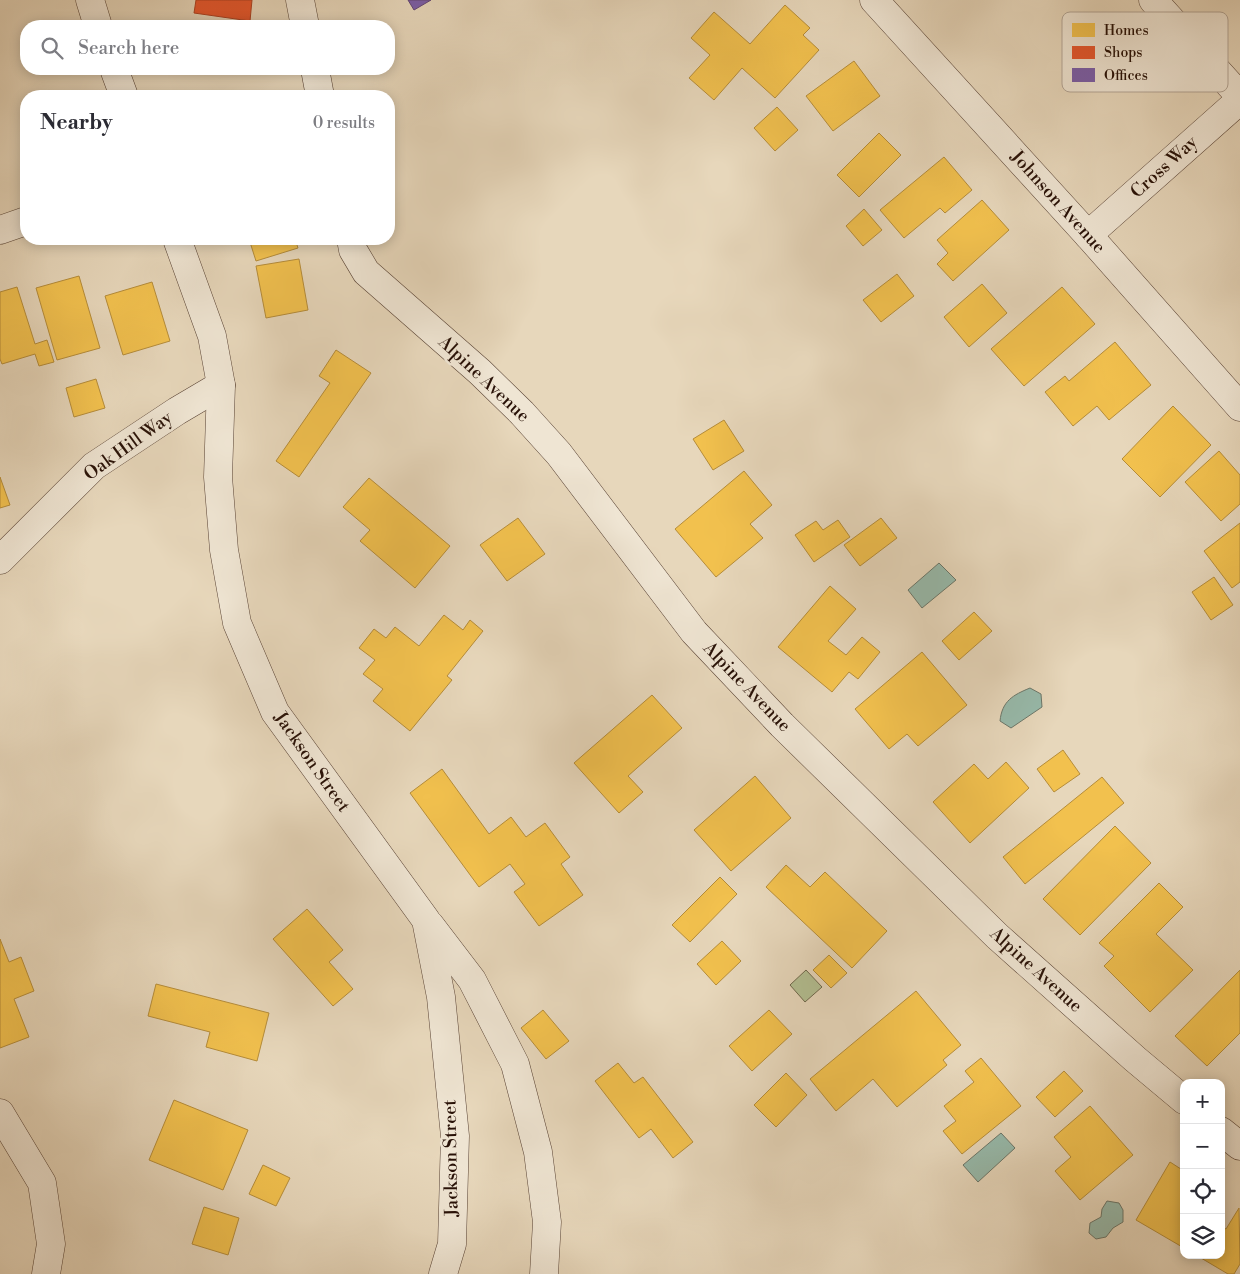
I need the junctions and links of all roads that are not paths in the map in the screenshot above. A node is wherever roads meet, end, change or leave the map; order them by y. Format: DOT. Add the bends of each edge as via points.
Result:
graph roads {
  1 [pos="90,0"];
  2 [pos="300,0"];
  3 [pos="874,0"];
  4 [pos="1153,0"];
  5 [pos="1164,12"];
  6 [pos="96,20"];
  7 [pos="304,20"];
  8 [pos="116,75"];
  9 [pos="315,75"];
  10 [pos="1228,83"];
  11 [pos="122,90"];
  12 [pos="319,90"];
  13 [pos="1240,96"];
  14 [pos="1240,100"];
  15 [pos="20,223"];
  16 [pos="0,230"];
  17 [pos="1088,235"];
  18 [pos="179,245"];
  19 [pos="352,245"];
  20 [pos="221,385"];
  21 [pos="1240,407"];
  22 [pos="0,560"];
  23 [pos="426,920"];
  24 [pos="1180,1097"];
  25 [pos="0,1113"];
  26 [pos="1225,1134"];
  27 [pos="1240,1146"];
  28 [pos="46,1274"];
  29 [pos="443,1274"];
  30 [pos="544,1274"];
  1 -- 6 [label="street"];
  2 -- 7 [label="street"];
  3 -- 17 [label="street, Johnson Avenue"];
  4 -- 5 [label="street"];
  8 -- 11 [label="street"];
  9 -- 12 [label="street"];
  10 -- 13 [label="street"];
  14 -- 17 [label="street, Cross Way"];
  15 -- 16 [label="street"];
  17 -- 21 [label="street, Johnson Avenue"];
  18 -- 20 [label="street, Jackson Street" via="212,336"];
  19 -- 24 [label="street, Alpine Avenue" via="366,272 480,372 559,454 694,632 782,725 997,936"];
  20 -- 22 [label="street, Oak Hill Way" via="94,466"];
  20 -- 23 [label="street, Jackson Street" via="218,477 224,550 237,623 275,712"];
  23 -- 29 [label="street, Jackson Street" via="441,997 455,1136 452,1244"];
  23 -- 30 [label="street" via="472,980 515,1064 538,1152 546,1222"];
  25 -- 28 [label="street" via="42,1183 51,1244"];
  26 -- 27 [label="street"];
}
